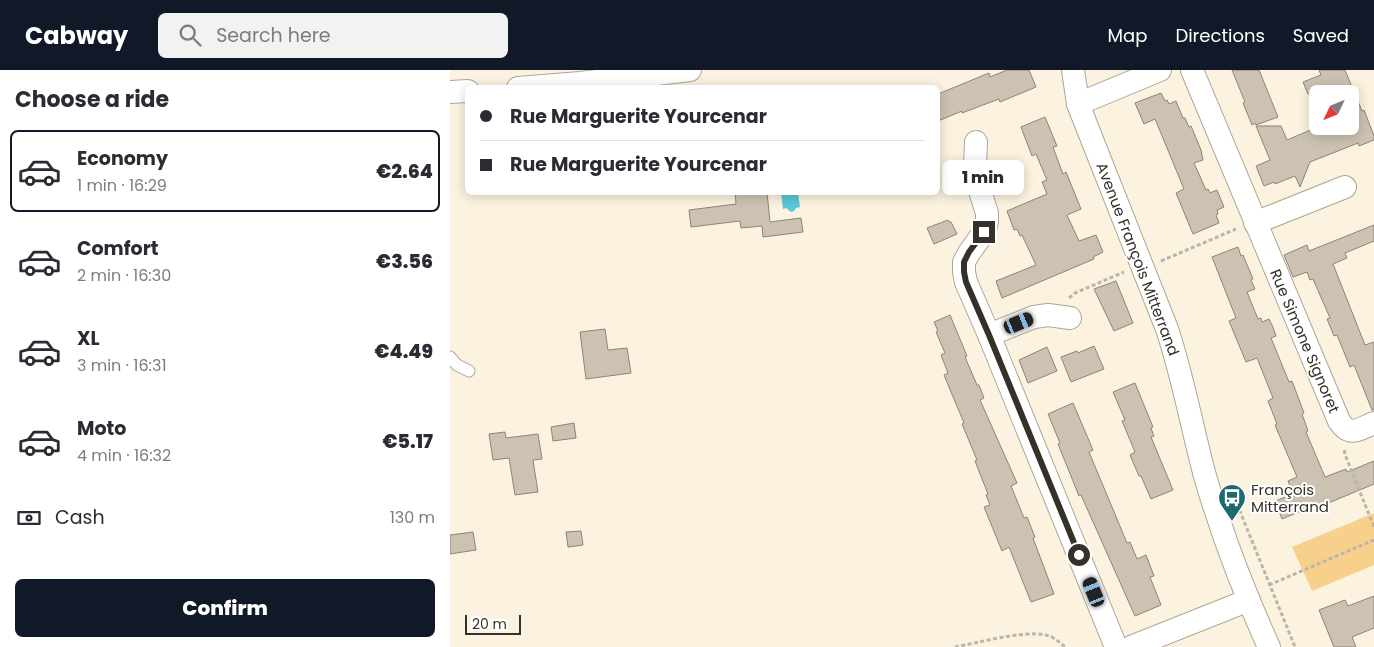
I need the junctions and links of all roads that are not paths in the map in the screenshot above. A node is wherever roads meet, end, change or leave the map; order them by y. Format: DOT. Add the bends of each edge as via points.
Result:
graph roads {
  1 [pos="690,70"];
  2 [pos="1073,70"];
  3 [pos="1160,70"];
  4 [pos="1192,70"];
  5 [pos="553,85"];
  6 [pos="465,91"];
  7 [pos="450,92"];
  8 [pos="1078,104"];
  9 [pos="976,142"];
  10 [pos="1345,187"];
  11 [pos="1249,225"];
  12 [pos="1067,310"];
  13 [pos="989,335"];
  14 [pos="450,357"];
  15 [pos="469,371"];
  16 [pos="1374,423"];
  17 [pos="1249,600"];
  18 [pos="1116,647"];
  19 [pos="1132,647"];
  20 [pos="1269,647"];
  1 -- 5 [label="street"];
  2 -- 8 [label="street, Avenue François Mitterrand"];
  3 -- 8 [label="street"];
  4 -- 11 [label="street, Rue Simone Signoret"];
  6 -- 7 [label="street"];
  8 -- 17 [label="street, Avenue François Mitterrand" via="1177,358 1206,477 1229,552"];
  9 -- 13 [label="street" via="976,179 988,222 964,262 964,272"];
  10 -- 11 [label="street"];
  11 -- 16 [label="street, Rue Simone Signoret" via="1338,421 1346,430 1354,431"];
  12 -- 13 [label="street" via="1034,317"];
  13 -- 18 [label="street"];
  14 -- 15 [label="lane" via="456,365"];
  17 -- 19 [label="street"];
  17 -- 20 [label="street, Avenue François Mitterrand"];
}
